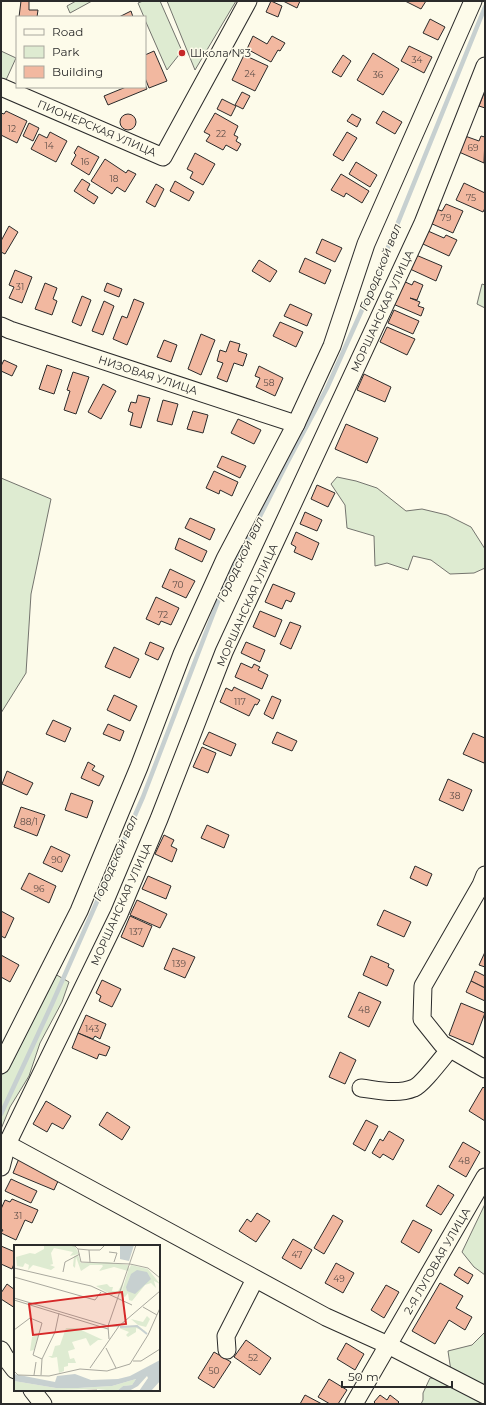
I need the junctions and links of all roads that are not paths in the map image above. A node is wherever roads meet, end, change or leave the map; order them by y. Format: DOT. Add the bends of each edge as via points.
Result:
graph roads {
  1 [pos="248,1"];
  2 [pos="473,1"];
  3 [pos="485,66"];
  4 [pos="1,87"];
  5 [pos="1,326"];
  6 [pos="296,424"];
  7 [pos="485,875"];
  8 [pos="450,1049"];
  9 [pos="1,1065"];
  10 [pos="485,1069"];
  11 [pos="361,1088"];
  12 [pos="4,1144"];
  13 [pos="1,1166"];
  14 [pos="485,1177"];
  15 [pos="255,1278"];
  16 [pos="388,1345"];
  17 [pos="1,1350"];
  18 [pos="227,1350"];
  19 [pos="14,1369"];
  20 [pos="33,1391"];
  21 [pos="485,1395"];
  22 [pos="43,1404"];
  23 [pos="354,1404"];
  1 -- 4 [label="street, ПИОНЕРСКАЯ УЛИЦА" via="163,157"];
  2 -- 6 [label="street" via="366,244 332,346"];
  3 -- 12 [label="street, МОРШАНСКАЯ УЛИЦА" via="423,223 224,652 119,914"];
  5 -- 6 [label="street, НИЗОВАЯ УЛИЦА"];
  6 -- 9 [label="street" via="225,559 182,654 139,767 79,911"];
  7 -- 8 [label="street" via="423,986 422,1019 442,1044"];
  8 -- 10 [label="street"];
  8 -- 11 [label="street" via="415,1088 394,1092"];
  12 -- 13 [label="street, МОРШАНСКАЯ УЛИЦА"];
  12 -- 15 [label="street"];
  14 -- 16 [label="street, 2-Я ЛУГОВАЯ УЛИЦА"];
  15 -- 16 [label="street" via="326,1317"];
  15 -- 18 [label="street" via="226,1336"];
  16 -- 21 [label="street"];
  16 -- 23 [label="street, 2-Я ЛУГОВАЯ УЛИЦА"];
  17 -- 19 [label="street"];
  20 -- 22 [label="street"];
}
